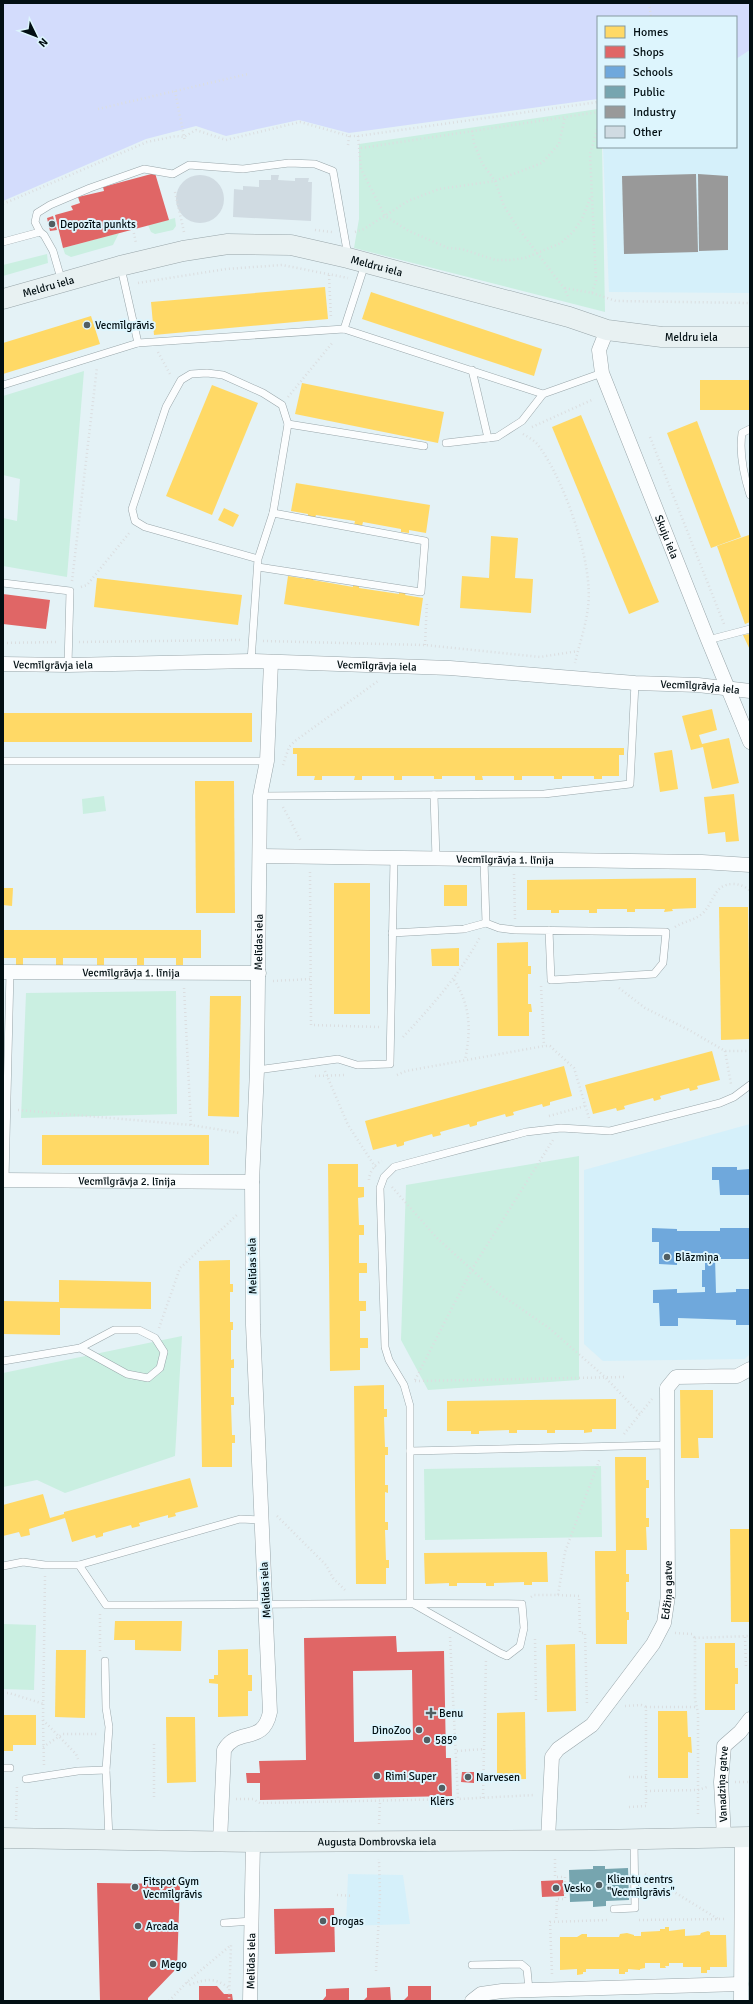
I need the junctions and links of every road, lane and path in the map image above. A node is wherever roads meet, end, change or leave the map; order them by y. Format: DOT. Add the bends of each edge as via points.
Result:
graph roads {
  1 [pos="649,3"];
  2 [pos="651,16"];
  3 [pos="248,74"];
  4 [pos="175,91"];
  5 [pos="597,102"];
  6 [pos="98,109"];
  7 [pos="597,112"];
  8 [pos="565,117"];
  9 [pos="597,130"];
  10 [pos="472,131"];
  11 [pos="349,136"];
  12 [pos="358,136"];
  13 [pos="184,137"];
  14 [pos="185,142"];
  15 [pos="348,144"];
  16 [pos="361,148"];
  17 [pos="495,181"];
  18 [pos="175,192"];
  19 [pos="591,196"];
  20 [pos="3,204"];
  21 [pos="385,216"];
  22 [pos="134,229"];
  23 [pos="364,229"];
  24 [pos="40,232"];
  25 [pos="184,233"];
  26 [pos="3,242"];
  27 [pos="136,244"];
  28 [pos="537,252"];
  29 [pos="120,266"];
  30 [pos="358,266"];
  31 [pos="329,275"];
  32 [pos="62,282"];
  33 [pos="138,283"];
  34 [pos="564,288"];
  35 [pos="592,293"];
  36 [pos="3,299"];
  37 [pos="750,303"];
  38 [pos="569,317"];
  39 [pos="344,329"];
  40 [pos="332,330"];
  41 [pos="607,330"];
  42 [pos="750,337"];
  43 [pos="152,342"];
  44 [pos="138,343"];
  45 [pos="98,357"];
  46 [pos="472,370"];
  47 [pos="602,372"];
  48 [pos="3,385"];
  49 [pos="176,387"];
  50 [pos="543,394"];
  51 [pos="594,399"];
  52 [pos="282,405"];
  53 [pos="288,424"];
  54 [pos="750,429"];
  55 [pos="650,437"];
  56 [pos="488,438"];
  57 [pos="446,443"];
  58 [pos="424,446"];
  59 [pos="750,495"];
  60 [pos="273,513"];
  61 [pos="138,523"];
  62 [pos="258,563"];
  63 [pos="3,583"];
  64 [pos="87,585"];
  65 [pos="70,591"];
  66 [pos="421,592"];
  67 [pos="750,629"];
  68 [pos="728,635"];
  69 [pos="253,640"];
  70 [pos="708,640"];
  71 [pos="69,642"];
  72 [pos="3,643"];
  73 [pos="425,645"];
  74 [pos="578,651"];
  75 [pos="251,661"];
  76 [pos="271,662"];
  77 [pos="3,664"];
  78 [pos="68,665"];
  79 [pos="571,678"];
  80 [pos="381,679"];
  81 [pos="635,683"];
  82 [pos="728,687"];
  83 [pos="750,691"];
  84 [pos="750,742"];
  85 [pos="3,761"];
  86 [pos="267,761"];
  87 [pos="282,769"];
  88 [pos="434,795"];
  89 [pos="260,796"];
  90 [pos="277,797"];
  91 [pos="260,856"];
  92 [pos="310,857"];
  93 [pos="394,858"];
  94 [pos="436,859"];
  95 [pos="514,859"];
  96 [pos="484,860"];
  97 [pos="750,865"];
  98 [pos="750,891"];
  99 [pos="486,923"];
  100 [pos="516,930"];
  101 [pos="549,930"];
  102 [pos="666,932"];
  103 [pos="392,933"];
  104 [pos="479,938"];
  105 [pos="486,938"];
  106 [pos="7,972"];
  107 [pos="184,973"];
  108 [pos="259,977"];
  109 [pos="606,978"];
  110 [pos="311,979"];
  111 [pos="454,980"];
  112 [pos="540,982"];
  113 [pos="390,1027"];
  114 [pos="391,1040"];
  115 [pos="544,1046"];
  116 [pos="725,1051"];
  117 [pos="750,1051"];
  118 [pos="465,1060"];
  119 [pos="321,1062"];
  120 [pos="257,1070"];
  121 [pos="351,1075"];
  122 [pos="390,1075"];
  123 [pos="308,1076"];
  124 [pos="327,1076"];
  125 [pos="750,1085"];
  126 [pos="734,1097"];
  127 [pos="586,1106"];
  128 [pos="6,1109"];
  129 [pos="547,1116"];
  130 [pos="191,1125"];
  131 [pos="561,1128"];
  132 [pos="591,1131"];
  133 [pos="254,1136"];
  134 [pos="386,1160"];
  135 [pos="375,1167"];
  136 [pos="384,1178"];
  137 [pos="4,1180"];
  138 [pos="252,1182"];
  139 [pos="370,1184"];
  140 [pos="252,1201"];
  141 [pos="472,1269"];
  142 [pos="155,1338"];
  143 [pos="80,1348"];
  144 [pos="3,1361"];
  145 [pos="750,1369"];
  146 [pos="605,1377"];
  147 [pos="625,1377"];
  148 [pos="667,1393"];
  149 [pos="640,1414"];
  150 [pos="666,1445"];
  151 [pos="620,1446"];
  152 [pos="604,1447"];
  153 [pos="410,1451"];
  154 [pos="262,1515"];
  155 [pos="45,1565"];
  156 [pos="79,1565"];
  157 [pos="3,1566"];
  158 [pos="347,1592"];
  159 [pos="558,1594"];
  160 [pos="534,1595"];
  161 [pos="410,1602"];
  162 [pos="534,1602"];
  163 [pos="522,1604"];
  164 [pos="266,1605"];
  165 [pos="100,1614"];
  166 [pos="448,1623"];
  167 [pos="535,1634"];
  168 [pos="745,1636"];
  169 [pos="750,1636"];
  170 [pos="487,1646"];
  171 [pos="100,1651"];
  172 [pos="105,1661"];
  173 [pos="746,1668"];
  174 [pos="3,1693"];
  175 [pos="536,1702"];
  176 [pos="44,1704"];
  177 [pos="623,1706"];
  178 [pos="646,1707"];
  179 [pos="697,1707"];
  180 [pos="750,1719"];
  181 [pos="44,1720"];
  182 [pos="592,1725"];
  183 [pos="101,1734"];
  184 [pos="59,1736"];
  185 [pos="154,1744"];
  186 [pos="43,1747"];
  187 [pos="484,1749"];
  188 [pos="457,1751"];
  189 [pos="83,1770"];
  190 [pos="106,1770"];
  191 [pos="45,1777"];
  192 [pos="629,1777"];
  193 [pos="646,1777"];
  194 [pos="26,1779"];
  195 [pos="721,1782"];
  196 [pos="750,1782"];
  197 [pos="698,1790"];
  198 [pos="646,1791"];
  199 [pos="550,1795"];
  200 [pos="154,1798"];
  201 [pos="483,1798"];
  202 [pos="239,1799"];
  203 [pos="458,1799"];
  204 [pos="380,1801"];
  205 [pos="629,1807"];
  206 [pos="698,1814"];
  207 [pos="739,1837"];
  208 [pos="3,1838"];
  209 [pos="109,1839"];
  210 [pos="634,1839"];
  211 [pos="551,1840"];
  212 [pos="379,1841"];
  213 [pos="220,1842"];
  214 [pos="253,1842"];
  215 [pos="635,1867"];
  216 [pos="164,1881"];
  217 [pos="183,1881"];
  218 [pos="338,1895"];
  219 [pos="352,1896"];
  220 [pos="614,1909"];
  221 [pos="742,1918"];
  222 [pos="718,1919"];
  223 [pos="612,1920"];
  224 [pos="636,1920"];
  225 [pos="252,1922"];
  226 [pos="556,1922"];
  227 [pos="224,1923"];
  228 [pos="472,1965"];
  229 [pos="376,1971"];
  230 [pos="187,1982"];
  231 [pos="741,1984"];
  232 [pos="229,1989"];
  233 [pos="552,1989"];
  234 [pos="529,1990"];
  235 [pos="229,1999"];
  236 [pos="169,2001"];
  237 [pos="250,2001"];
  238 [pos="472,2001"];
  239 [pos="742,2001"];
  1 -- 2 [label="path"];
  3 -- 4 [label="path"];
  4 -- 6 [label="path"];
  4 -- 13 [label="path"];
  5 -- 12 [label="path"];
  7 -- 8 [label="path"];
  8 -- 10 [label="path"];
  8 -- 17 [label="path" via="559,144 542,163"];
  9 -- 19 [label="path" via="590,154"];
  10 -- 16 [label="path"];
  10 -- 17 [label="path" via="482,163"];
  11 -- 12 [label="path"];
  11 -- 13 [label="path" via="300,122 226,140 196,130"];
  11 -- 15 [label="path"];
  12 -- 16 [label="path"];
  13 -- 14 [label="path"];
  13 -- 20 [label="path" via="176,136 147,142"];
  16 -- 21 [label="path" via="361,169"];
  17 -- 21 [label="path" via="439,189 408,201"];
  17 -- 28 [label="path" via="504,206"];
  18 -- 25 [label="path"];
  19 -- 28 [label="path" via="582,219 573,232 561,243"];
  19 -- 35 [label="path" via="596,281"];
  21 -- 23 [label="path"];
  21 -- 28 [label="path" via="434,243 495,260 525,258"];
  22 -- 27 [label="path"];
  24 -- 26 [label="lane"];
  24 -- 30 [label="lane" via="35,217 50,205 144,169 173,174 189,165 243,169 289,163 315,164 333,171"];
  24 -- 32 [label="lane" via="53,251"];
  28 -- 34 [label="path"];
  29 -- 30 [label="street, Meldru iela" via="183,251 228,244 291,245"];
  29 -- 32 [label="street, Meldru iela"];
  29 -- 44 [label="lane"];
  30 -- 31 [label="path" via="345,278"];
  30 -- 38 [label="street, Meldru iela"];
  30 -- 39 [label="lane"];
  31 -- 33 [label="path" via="282,265 226,269"];
  31 -- 40 [label="path"];
  32 -- 36 [label="street, Meldru iela"];
  34 -- 35 [label="path"];
  34 -- 38 [label="path" via="571,306"];
  35 -- 37 [label="path" via="616,301"];
  38 -- 41 [label="street, Meldru iela"];
  39 -- 40 [label="lane"];
  39 -- 46 [label="lane"];
  39 -- 52 [label="path"];
  40 -- 43 [label="lane"];
  41 -- 42 [label="street, Meldru iela" via="662,337"];
  41 -- 47 [label="street, Skuju iela" via="599,350"];
  43 -- 44 [label="lane"];
  43 -- 49 [label="path"];
  44 -- 45 [label="lane"];
  45 -- 48 [label="lane"];
  45 -- 65 [label="path"];
  46 -- 50 [label="lane"];
  46 -- 56 [label="lane"];
  47 -- 50 [label="lane"];
  47 -- 70 [label="street, Skuju iela"];
  49 -- 52 [label="lane" via="181,380 191,374 207,373 223,376 263,392"];
  49 -- 61 [label="lane" via="166,407 132,508 135,521"];
  50 -- 56 [label="lane" via="522,421 497,438"];
  51 -- 74 [label="path" via="521,432 541,450 559,482 580,535 588,573 588,607"];
  52 -- 53 [label="lane"];
  53 -- 58 [label="lane"];
  53 -- 60 [label="lane"];
  54 -- 59 [label="lane" via="742,434 740,446"];
  55 -- 68 [label="path"];
  56 -- 57 [label="lane"];
  60 -- 62 [label="lane"];
  60 -- 66 [label="lane" via="425,541"];
  61 -- 62 [label="lane"];
  61 -- 64 [label="path"];
  62 -- 66 [label="lane"];
  62 -- 69 [label="lane"];
  63 -- 65 [label="lane"];
  65 -- 71 [label="lane"];
  66 -- 73 [label="path" via="427,600"];
  67 -- 68 [label="lane"];
  68 -- 70 [label="lane"];
  69 -- 71 [label="path"];
  69 -- 73 [label="path"];
  69 -- 75 [label="lane"];
  70 -- 82 [label="street, Skuju iela"];
  71 -- 72 [label="path"];
  71 -- 78 [label="lane"];
  73 -- 74 [label="path" via="540,657"];
  74 -- 79 [label="path"];
  75 -- 76 [label="street, Vecmīlgrāvja iela"];
  75 -- 78 [label="street, Vecmīlgrāvja iela"];
  76 -- 79 [label="street, Vecmīlgrāvja iela" via="450,668"];
  76 -- 86 [label="street, Melīdas iela"];
  77 -- 78 [label="street, Vecmīlgrāvja iela"];
  79 -- 81 [label="street, Vecmīlgrāvja iela"];
  80 -- 87 [label="path" via="295,741 290,747"];
  81 -- 82 [label="street, Vecmīlgrāvja iela"];
  81 -- 88 [label="lane" via="630,784 544,794"];
  82 -- 83 [label="street, Vecmīlgrāvja iela"];
  82 -- 84 [label="street, Skuju iela"];
  85 -- 86 [label="lane"];
  86 -- 89 [label="street, Melīdas iela"];
  88 -- 90 [label="lane"];
  88 -- 94 [label="lane"];
  89 -- 90 [label="lane"];
  89 -- 91 [label="street, Melīdas iela"];
  90 -- 92 [label="path"];
  91 -- 92 [label="street, Vecmīlgrāvja 1. līnija"];
  91 -- 108 [label="street, Melīdas iela"];
  92 -- 93 [label="street, Vecmīlgrāvja 1. līnija"];
  92 -- 110 [label="path"];
  93 -- 94 [label="street, Vecmīlgrāvja 1. līnija"];
  93 -- 103 [label="lane"];
  94 -- 96 [label="street, Vecmīlgrāvja 1. līnija"];
  95 -- 96 [label="street, Vecmīlgrāvja 1. līnija"];
  95 -- 97 [label="street, Vecmīlgrāvja 1. līnija"];
  95 -- 100 [label="path"];
  96 -- 99 [label="lane"];
  98 -- 102 [label="path" via="743,886 725,884 719,888 704,912"];
  99 -- 100 [label="lane"];
  99 -- 103 [label="lane" via="464,930"];
  99 -- 104 [label="path"];
  100 -- 101 [label="lane"];
  101 -- 102 [label="lane"];
  101 -- 109 [label="lane" via="551,980"];
  102 -- 109 [label="lane" via="663,963 654,974"];
  103 -- 113 [label="lane"];
  104 -- 105 [label="path"];
  104 -- 111 [label="path"];
  106 -- 107 [label="street, Vecmīlgrāvja 1. līnija"];
  106 -- 128 [label="lane"];
  107 -- 108 [label="street, Vecmīlgrāvja 1. līnija"];
  107 -- 130 [label="path"];
  108 -- 110 [label="path"];
  108 -- 120 [label="street, Melīdas iela"];
  109 -- 116 [label="path" via="645,1008"];
  110 -- 113 [label="path" via="311,1025"];
  111 -- 114 [label="path" via="402,1038"];
  111 -- 118 [label="path" via="460,989 468,1016 469,1035"];
  112 -- 115 [label="path"];
  113 -- 114 [label="lane"];
  114 -- 119 [label="lane" via="390,1064 357,1065 338,1059"];
  115 -- 118 [label="path"];
  115 -- 127 [label="path" via="550,1046 574,1068"];
  116 -- 117 [label="path"];
  116 -- 126 [label="path"];
  118 -- 122 [label="path"];
  119 -- 120 [label="lane"];
  119 -- 124 [label="path"];
  120 -- 133 [label="street, Melīdas iela"];
  121 -- 124 [label="path"];
  123 -- 124 [label="path"];
  124 -- 135 [label="path" via="348,1125"];
  125 -- 126 [label="lane"];
  126 -- 132 [label="lane" via="610,1132"];
  127 -- 129 [label="path"];
  127 -- 132 [label="path"];
  128 -- 130 [label="path"];
  128 -- 137 [label="lane"];
  130 -- 133 [label="path"];
  131 -- 132 [label="lane"];
  131 -- 136 [label="lane" via="526,1132 394,1167"];
  131 -- 141 [label="path"];
  133 -- 138 [label="street, Melīdas iela"];
  134 -- 135 [label="path" via="378,1162"];
  135 -- 136 [label="path"];
  135 -- 139 [label="path" via="369,1176"];
  136 -- 141 [label="path" via="436,1237"];
  136 -- 153 [label="lane" via="380,1188 384,1347 404,1385 410,1406"];
  137 -- 138 [label="street, Vecmīlgrāvja 2. līnija"];
  138 -- 140 [label="street, Melīdas iela"];
  140 -- 142 [label="path" via="180,1268"];
  140 -- 154 [label="street, Melīdas iela" via="253,1325"];
  141 -- 146 [label="path" via="494,1290 549,1328"];
  141 -- 146 [label="path" via="414,1381"];
  142 -- 143 [label="lane" via="139,1330 114,1330"];
  142 -- 143 [label="lane" via="164,1352 160,1368 148,1378 127,1374"];
  143 -- 144 [label="lane"];
  145 -- 148 [label="street, Edžiņa gatve" via="737,1376 676,1377 666,1388"];
  146 -- 147 [label="path"];
  146 -- 149 [label="path"];
  148 -- 149 [label="path" via="653,1397"];
  148 -- 150 [label="street, Edžiņa gatve"];
  149 -- 151 [label="path" via="624,1434"];
  150 -- 151 [label="lane"];
  150 -- 182 [label="street, Edžiņa gatve" via="668,1596 664,1622 653,1644"];
  151 -- 152 [label="lane"];
  152 -- 153 [label="lane"];
  152 -- 159 [label="path" via="565,1552"];
  153 -- 161 [label="lane"];
  154 -- 156 [label="lane"];
  154 -- 158 [label="path" via="275,1514 283,1520 326,1565 333,1578"];
  154 -- 164 [label="street, Melīdas iela"];
  155 -- 156 [label="lane"];
  155 -- 157 [label="lane" via="23,1562"];
  155 -- 176 [label="path"];
  156 -- 164 [label="lane" via="106,1605"];
  159 -- 160 [label="path"];
  159 -- 182 [label="path" via="579,1596 580,1634 585,1633 587,1707"];
  160 -- 162 [label="path"];
  160 -- 163 [label="path"];
  161 -- 163 [label="lane"];
  161 -- 164 [label="lane"];
  161 -- 166 [label="lane"];
  163 -- 170 [label="lane" via="524,1628 520,1646 507,1656"];
  164 -- 213 [label="street, Melīdas iela" via="270,1712 263,1730 232,1740 224,1750"];
  165 -- 171 [label="path"];
  166 -- 170 [label="lane"];
  166 -- 188 [label="path"];
  167 -- 175 [label="path"];
  168 -- 169 [label="path"];
  168 -- 173 [label="path"];
  168 -- 179 [label="path" via="695,1638"];
  170 -- 187 [label="path"];
  172 -- 190 [label="lane" via="109,1727"];
  174 -- 176 [label="path"];
  176 -- 181 [label="path"];
  177 -- 178 [label="path"];
  178 -- 179 [label="path"];
  178 -- 193 [label="path"];
  179 -- 197 [label="path"];
  180 -- 195 [label="street, Vanadziņa gatve" via="724,1746"];
  181 -- 184 [label="path"];
  181 -- 186 [label="path"];
  182 -- 199 [label="street, Edžiņa gatve" via="552,1757"];
  183 -- 184 [label="path"];
  184 -- 186 [label="path"];
  184 -- 189 [label="path" via="76,1754"];
  185 -- 200 [label="path"];
  186 -- 191 [label="path"];
  187 -- 188 [label="path"];
  187 -- 201 [label="path"];
  188 -- 203 [label="path"];
  189 -- 190 [label="lane"];
  189 -- 191 [label="lane"];
  190 -- 209 [label="lane"];
  191 -- 194 [label="lane"];
  192 -- 193 [label="path"];
  193 -- 198 [label="path"];
  195 -- 196 [label="path"];
  195 -- 197 [label="path"];
  195 -- 207 [label="street, Vanadziņa gatve"];
  197 -- 198 [label="path"];
  197 -- 206 [label="path"];
  198 -- 205 [label="path" via="646,1806"];
  199 -- 201 [label="path"];
  199 -- 211 [label="street, Edžiņa gatve"];
  201 -- 203 [label="path"];
  202 -- 204 [label="path" via="253,1799 260,1804"];
  203 -- 204 [label="path"];
  204 -- 212 [label="path"];
  207 -- 210 [label="street, Augusta Dombrovska iela"];
  207 -- 221 [label="street, Vanadziņa gatve"];
  208 -- 209 [label="street, Augusta Dombrovska iela"];
  209 -- 213 [label="street, Augusta Dombrovska iela"];
  210 -- 211 [label="street, Augusta Dombrovska iela"];
  210 -- 215 [label="lane"];
  211 -- 212 [label="street, Augusta Dombrovska iela"];
  211 -- 226 [label="path" via="555,1877 566,1877 565,1899 557,1899"];
  212 -- 214 [label="street, Augusta Dombrovska iela"];
  212 -- 229 [label="path" via="380,1896"];
  213 -- 214 [label="street, Augusta Dombrovska iela"];
  214 -- 225 [label="street, Melīdas iela"];
  215 -- 220 [label="lane" via="635,1908"];
  215 -- 222 [label="path"];
  216 -- 217 [label="path"];
  218 -- 219 [label="path"];
  221 -- 222 [label="path"];
  221 -- 231 [label="street, Vanadziņa gatve"];
  222 -- 224 [label="path"];
  223 -- 226 [label="path"];
  225 -- 227 [label="lane, Melīdas iela"];
  225 -- 237 [label="street, Melīdas iela"];
  226 -- 233 [label="path" via="550,1922"];
  228 -- 234 [label="lane" via="521,1964 526,1969"];
  230 -- 232 [label="path" via="190,1984 216,1980"];
  230 -- 232 [label="path" via="231,1944"];
  230 -- 236 [label="path"];
  231 -- 233 [label="street"];
  231 -- 239 [label="street, Vanadziņa gatve"];
  232 -- 235 [label="path"];
  233 -- 234 [label="street"];
  234 -- 238 [label="street" via="481,1994"];
}
